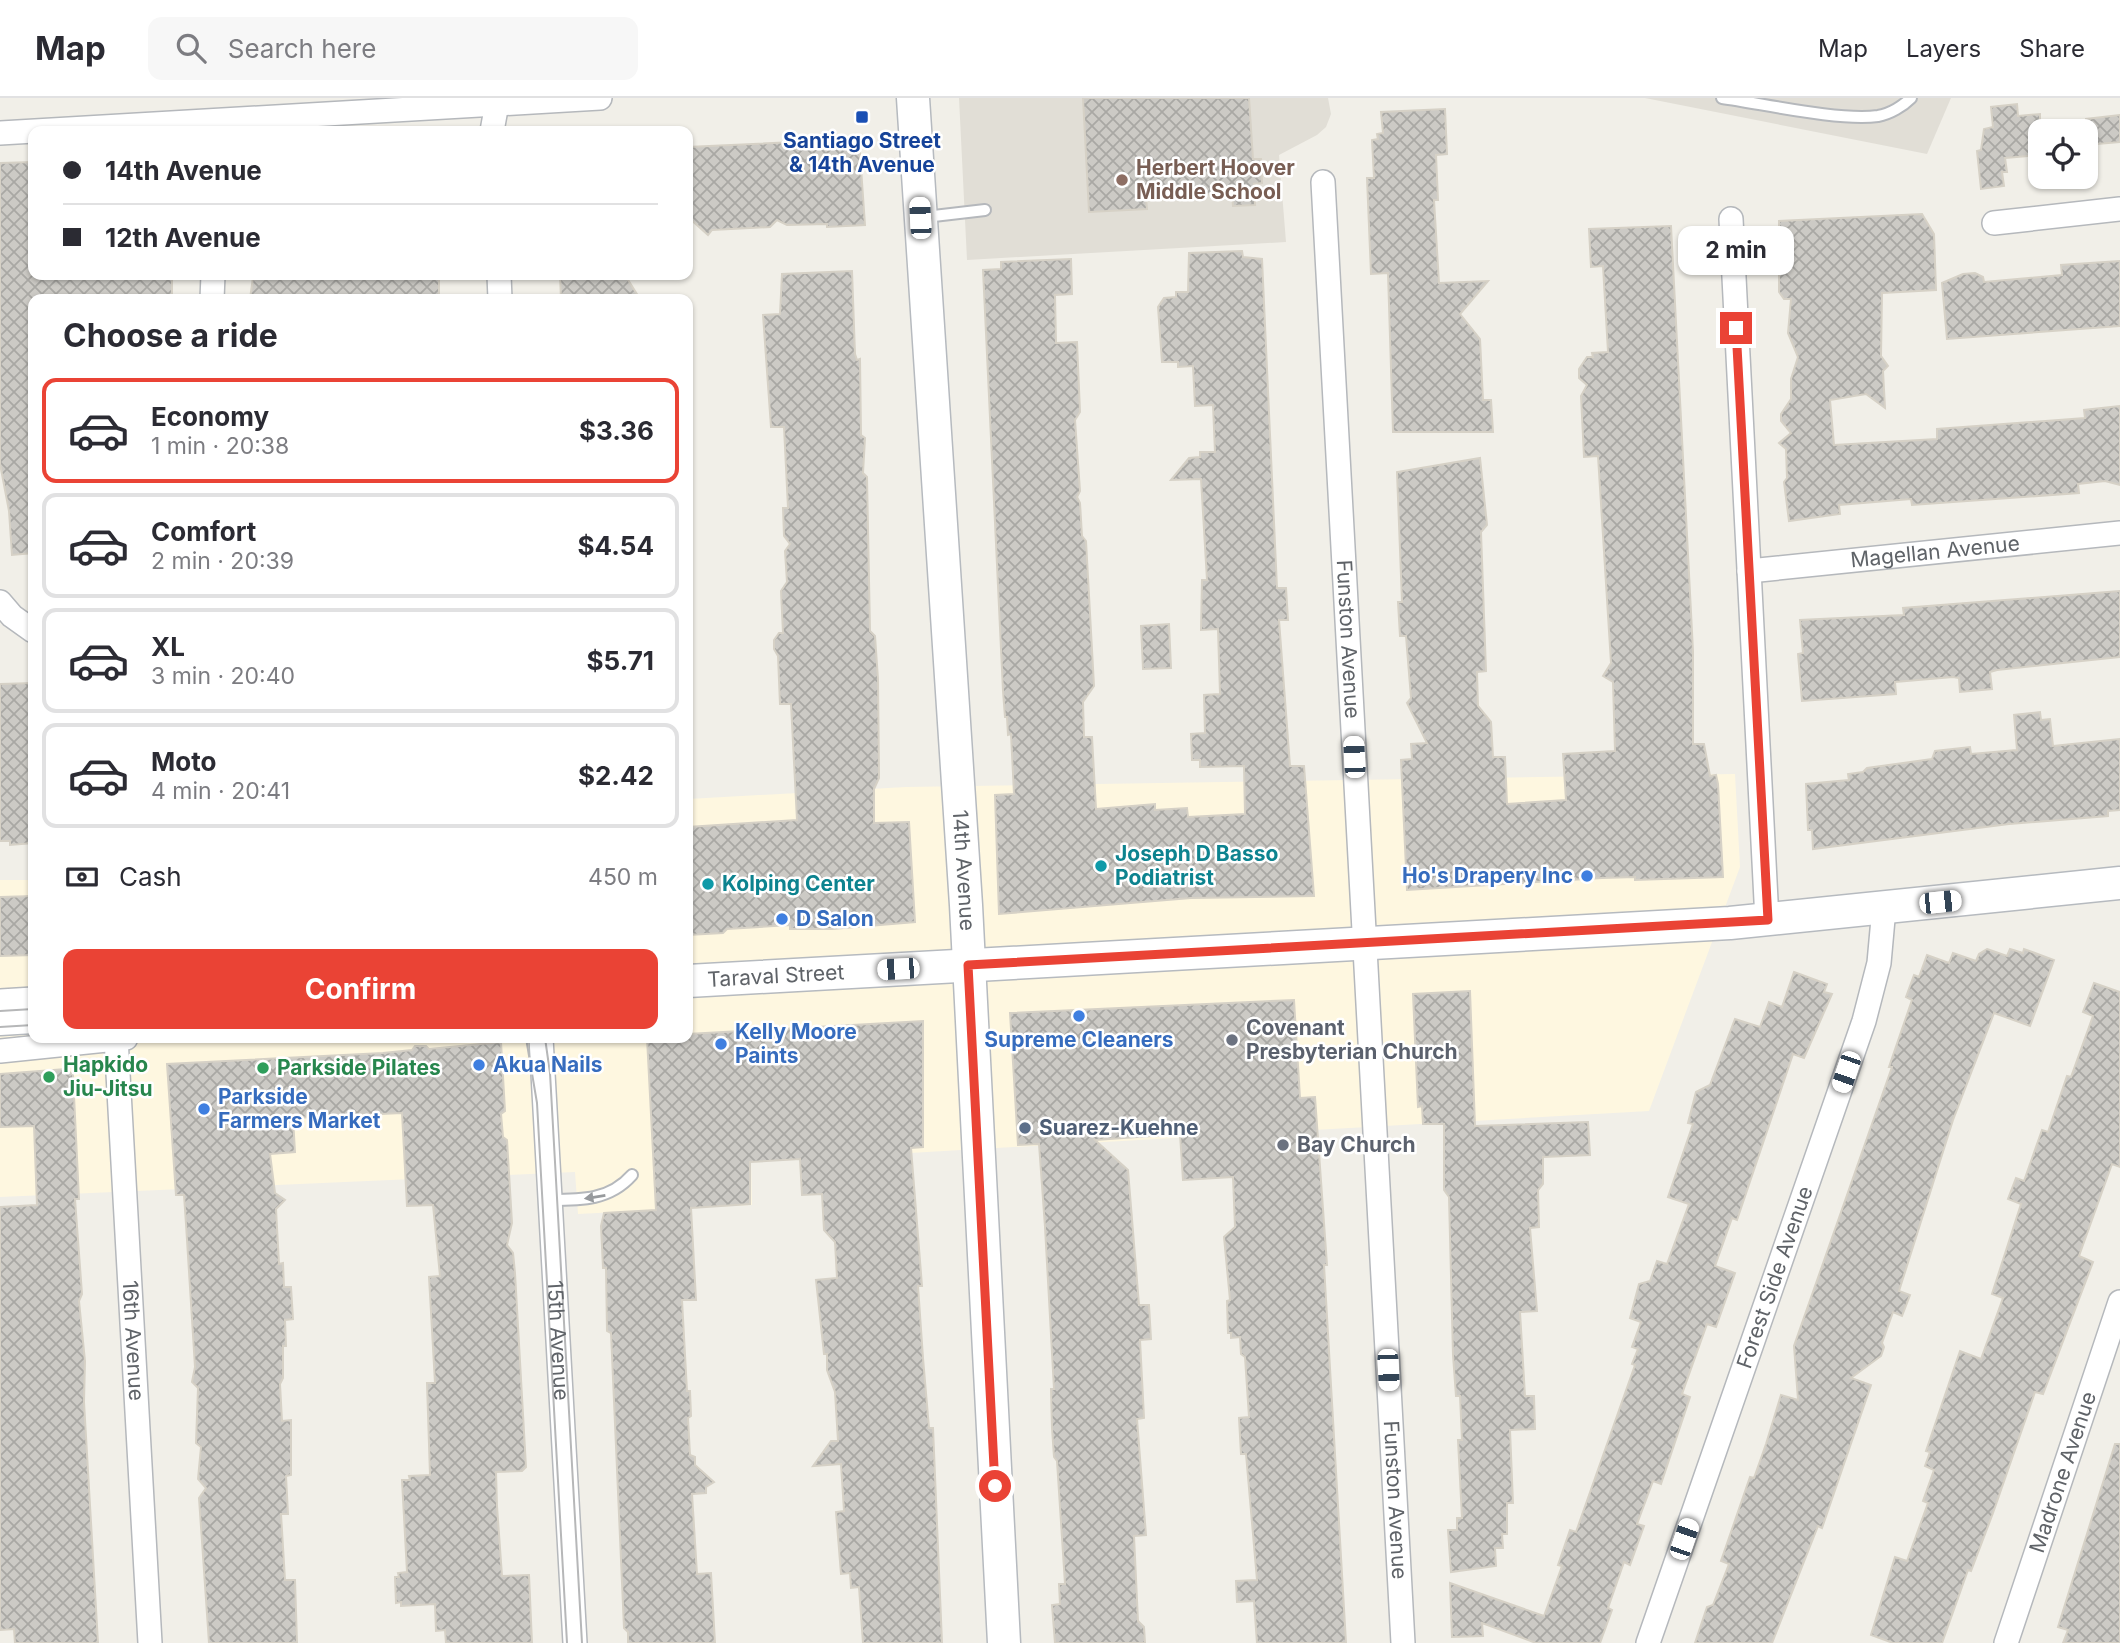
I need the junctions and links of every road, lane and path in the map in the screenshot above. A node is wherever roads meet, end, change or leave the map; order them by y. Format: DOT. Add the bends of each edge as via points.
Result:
graph roads {
  1 [pos="600,98"];
  2 [pos="913,98"];
  3 [pos="1722,98"];
  4 [pos="1911,98"];
  5 [pos="497,102"];
  6 [pos="227,116"];
  7 [pos="93,126"];
  8 [pos="493,126"];
  9 [pos="28,131"];
  10 [pos="0,133"];
  11 [pos="1323,182"];
  12 [pos="2120,209"];
  13 [pos="985,210"];
  14 [pos="920,218"];
  15 [pos="1731,219"];
  16 [pos="1994,223"];
  17 [pos="2120,533"];
  18 [pos="1749,571"];
  19 [pos="0,602"];
  20 [pos="28,627"];
  21 [pos="2120,883"];
  22 [pos="1884,908"];
  23 [pos="1768,920"];
  24 [pos="1364,944"];
  25 [pos="968,965"];
  26 [pos="693,981"];
  27 [pos="28,999"];
  28 [pos="0,1001"];
  29 [pos="28,1017"];
  30 [pos="0,1019"];
  31 [pos="74,1043"];
  32 [pos="120,1043"];
  33 [pos="541,1043"];
  34 [pos="0,1051"];
  35 [pos="632,1175"];
  36 [pos="550,1200"];
  37 [pos="2120,1302"];
  38 [pos="150,1643"];
  39 [pos="575,1643"];
  40 [pos="1004,1643"];
  41 [pos="1403,1643"];
  42 [pos="1648,1643"];
  43 [pos="2006,1643"];
  1 -- 5 [label="street"];
  2 -- 14 [label="street, 14th Avenue"];
  3 -- 4 [label="lane" via="1850,116 1880,116"];
  5 -- 6 [label="street"];
  5 -- 8 [label="street"];
  6 -- 7 [label="street"];
  9 -- 10 [label="street"];
  11 -- 24 [label="street, Funston Avenue"];
  12 -- 16 [label="street"];
  13 -- 14 [label="lane"];
  14 -- 25 [label="street, 14th Avenue"];
  15 -- 18 [label="street"];
  17 -- 18 [label="street, Magellan Avenue"];
  18 -- 23 [label="street"];
  19 -- 20 [label="street"];
  21 -- 22 [label="street, Taraval Street"];
  22 -- 23 [label="street, Taraval Street"];
  22 -- 42 [label="street, Forest Side Avenue" via="1879,963 1864,1021"];
  23 -- 24 [label="street, Taraval Street"];
  24 -- 25 [label="street, Taraval Street"];
  24 -- 41 [label="street, Funston Avenue"];
  25 -- 26 [label="street, Taraval Street"];
  25 -- 40 [label="street, 14th Avenue"];
  27 -- 28 [label="street"];
  29 -- 30 [label="street"];
  31 -- 34 [label="street"];
  32 -- 38 [label="street, 16th Avenue"];
  33 -- 36 [label="street, 15th Avenue"];
  35 -- 36 [label="lane, one-way" via="607,1195"];
  36 -- 39 [label="street, 15th Avenue"];
  37 -- 43 [label="street, Madrone Avenue"];
}
